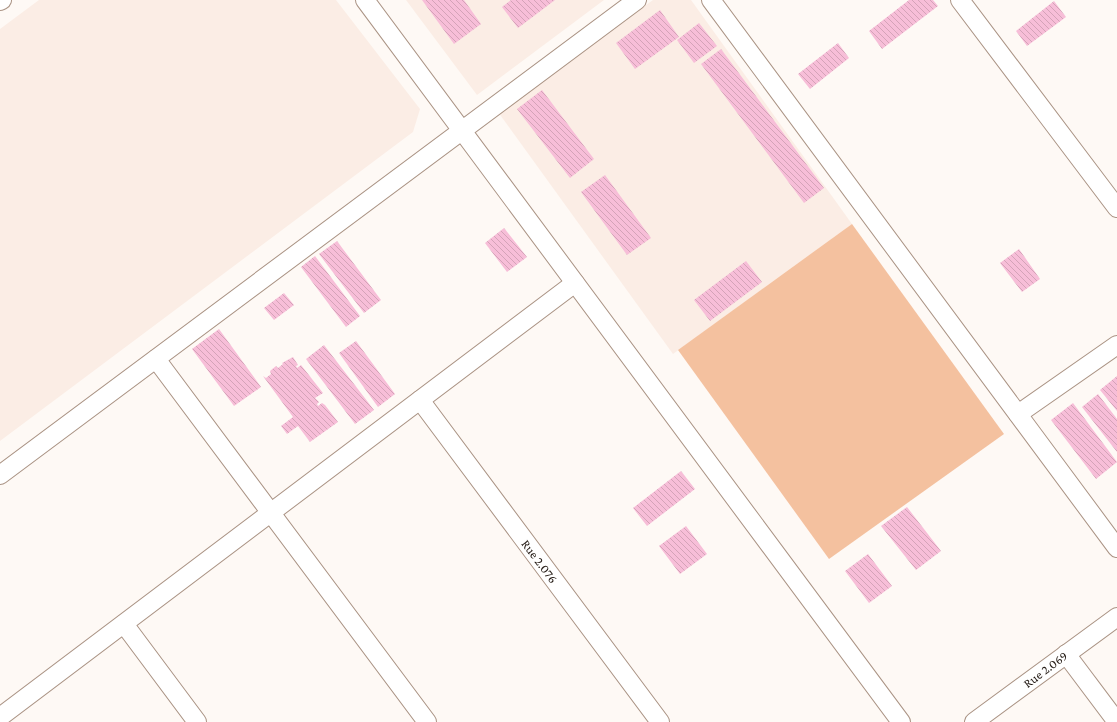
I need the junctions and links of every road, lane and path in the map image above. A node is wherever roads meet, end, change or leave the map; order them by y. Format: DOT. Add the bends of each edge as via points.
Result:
graph roads {
  1 [pos="366,0"];
  2 [pos="637,0"];
  3 [pos="711,0"];
  4 [pos="960,0"];
  5 [pos="462,130"];
  6 [pos="1117,208"];
  7 [pos="575,283"];
  8 [pos="1117,346"];
  9 [pos="156,359"];
  10 [pos="420,400"];
  11 [pos="1018,414"];
  12 [pos="0,475"];
  13 [pos="271,512"];
  14 [pos="1117,548"];
  15 [pos="1117,617"];
  16 [pos="124,624"];
  17 [pos="1066,654"];
  18 [pos="0,717"];
  19 [pos="196,722"];
  20 [pos="427,722"];
  21 [pos="660,722"];
  22 [pos="901,722"];
  23 [pos="974,722"];
  24 [pos="1117,722"];
  1 -- 5 [label="street"];
  2 -- 5 [label="street"];
  3 -- 11 [label="street"];
  4 -- 6 [label="street"];
  5 -- 7 [label="street"];
  5 -- 9 [label="street"];
  7 -- 10 [label="street"];
  7 -- 22 [label="street"];
  8 -- 11 [label="street"];
  9 -- 12 [label="street"];
  9 -- 13 [label="street"];
  10 -- 13 [label="street"];
  10 -- 21 [label="street, Rue 2.076"];
  11 -- 14 [label="street"];
  13 -- 16 [label="street"];
  13 -- 20 [label="street"];
  15 -- 17 [label="street, Rue 2.069"];
  16 -- 18 [label="street"];
  16 -- 19 [label="street"];
  17 -- 23 [label="street, Rue 2.069"];
  17 -- 24 [label="street"];
}
